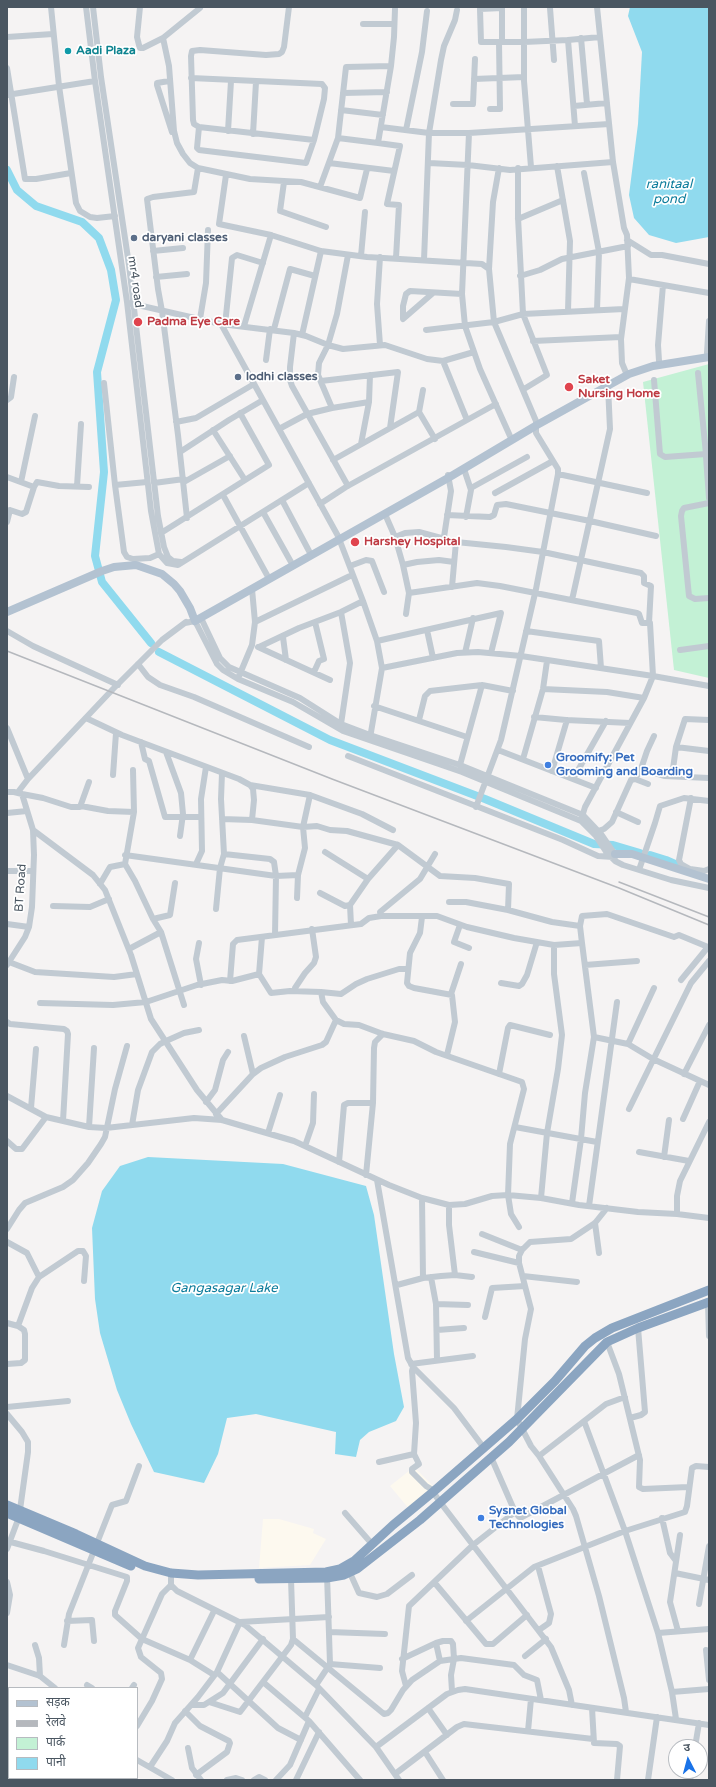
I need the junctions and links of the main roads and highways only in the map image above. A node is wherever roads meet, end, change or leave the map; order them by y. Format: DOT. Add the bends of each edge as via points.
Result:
graph roads {
  1 [pos="708,354"];
  2 [pos="626,374"];
  3 [pos="537,423"];
  4 [pos="448,476"];
  5 [pos="338,537"];
  6 [pos="261,581"];
  7 [pos="7,612"];
  8 [pos="197,617"];
  9 [pos="613,855"];
  10 [pos="709,879"];
  11 [pos="709,1290"];
  12 [pos="709,1301"];
  13 [pos="7,1505"];
  14 [pos="7,1513"];
  15 [pos="20,1514"];
  16 [pos="418,1515"];
  17 [pos="394,1524"];
  18 [pos="401,1535"];
  19 [pos="327,1575"];
  20 [pos="170,1579"];
  1 -- 2 [label="main road"];
  1 -- 2 [label="main road" via="637,366"];
  2 -- 3 [label="main road"];
  2 -- 3 [label="main road"];
  3 -- 4 [label="main road" via="464,469"];
  3 -- 4 [label="main road" via="510,436"];
  4 -- 5 [label="main road"];
  4 -- 5 [label="main road" via="385,514"];
  5 -- 6 [label="main road"];
  5 -- 6 [label="main road" via="309,551"];
  6 -- 8 [label="main road"];
  6 -- 8 [label="main road" via="252,589"];
  7 -- 8 [label="main road" via="102,571 136,565 153,570 168,579 180,591"];
  9 -- 10 [label="main road" via="627,853"];
  11 -- 17 [label="highway" via="612,1328 595,1338 517,1419"];
  12 -- 16 [label="highway" via="618,1330 607,1336 594,1346 506,1438"];
  12 -- 18 [label="highway" via="606,1342 521,1430"];
  13 -- 15 [label="highway"];
  14 -- 15 [label="highway"];
  15 -- 20 [label="highway" via="96,1547 145,1572"];
  16 -- 17 [label="highway" via="412,1515"];
  16 -- 18 [label="highway"];
  17 -- 19 [label="highway" via="354,1561"];
  18 -- 19 [label="highway" via="350,1573"];
  19 -- 20 [label="highway" via="291,1579"];
  19 -- 20 [label="highway" via="198,1575"];
}
